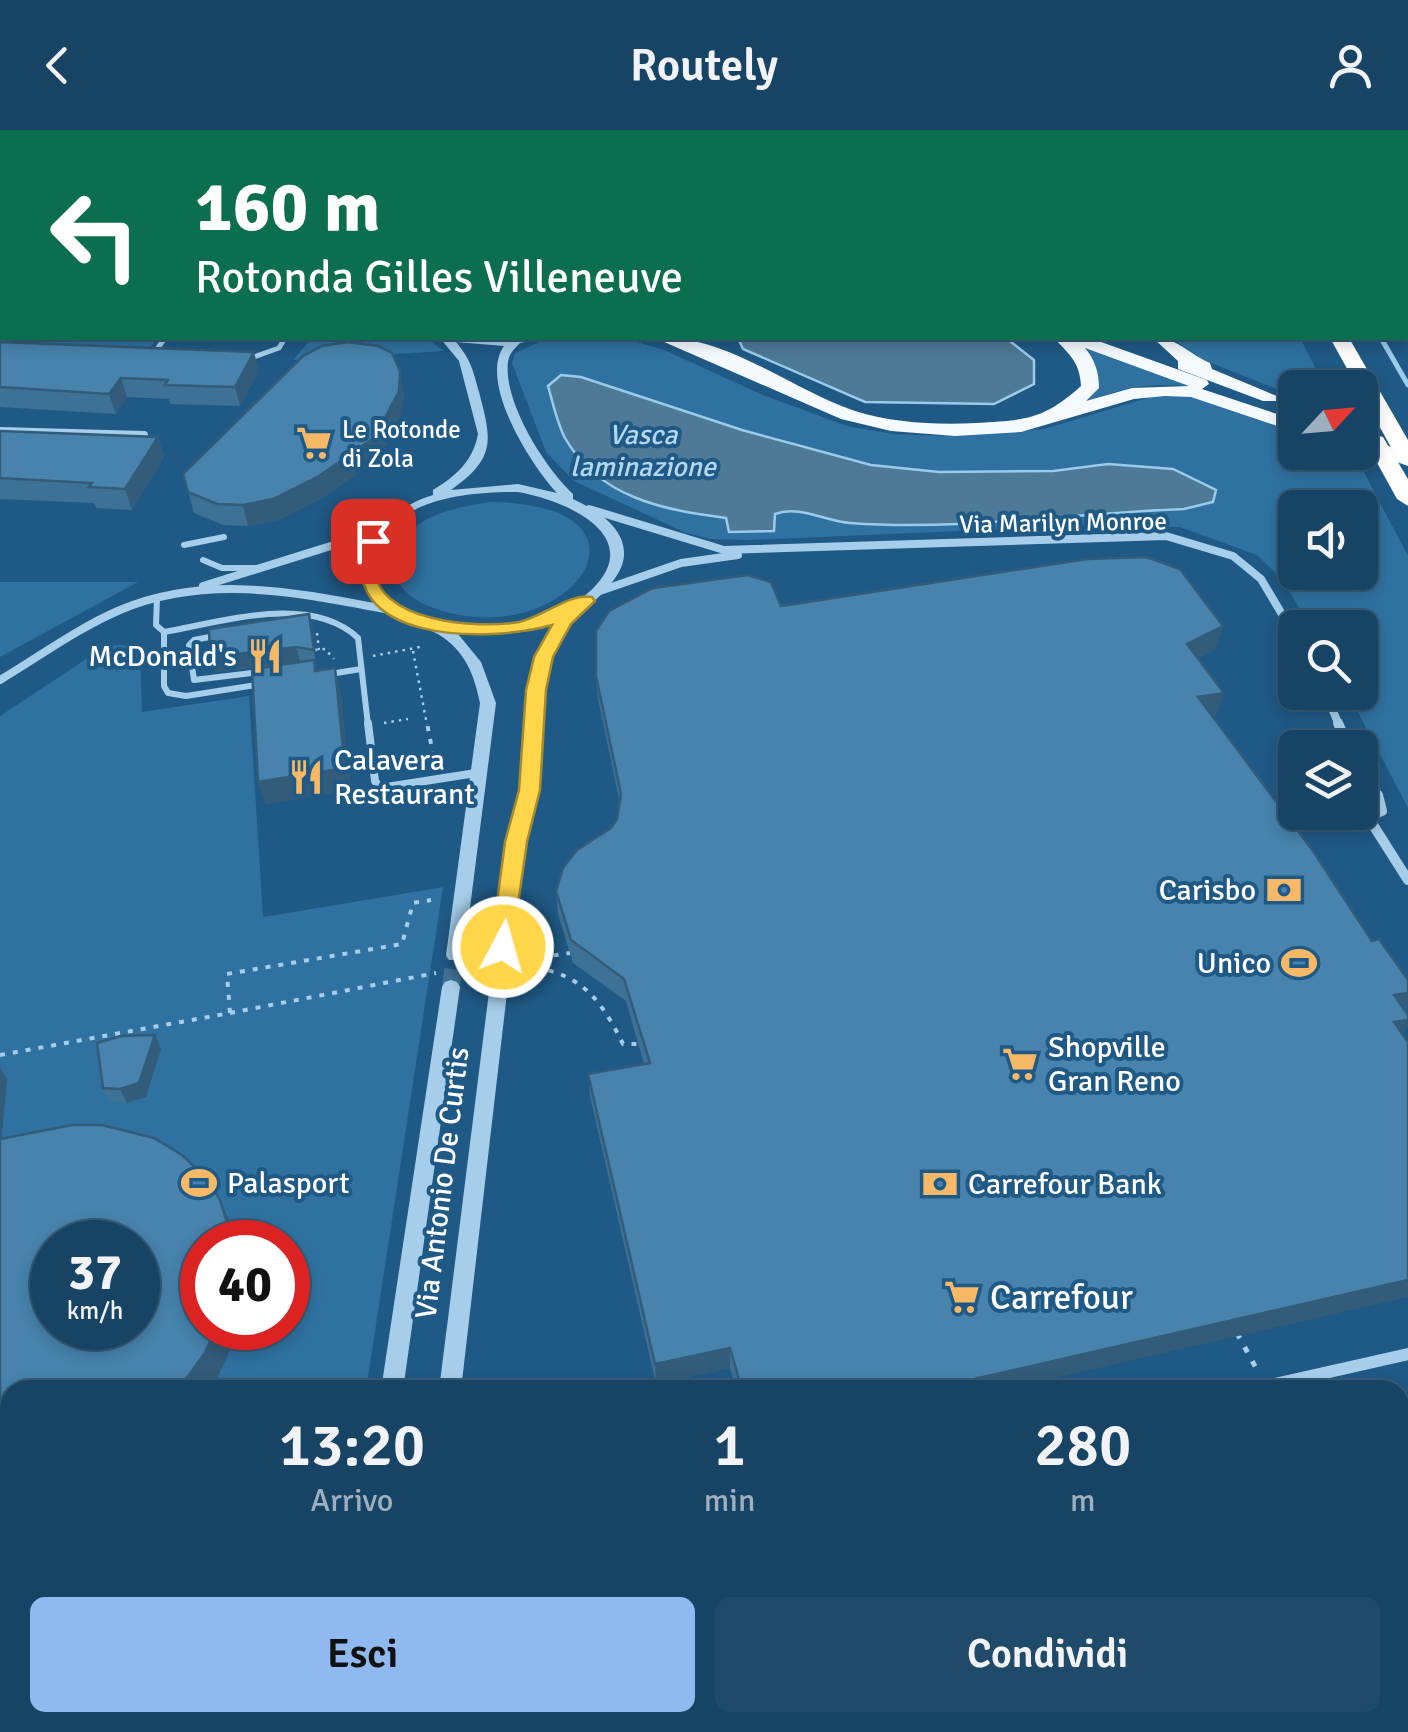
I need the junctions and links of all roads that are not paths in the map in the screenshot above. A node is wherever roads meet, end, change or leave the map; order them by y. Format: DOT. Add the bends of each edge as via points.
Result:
graph roads {
  1 [pos="164,340"];
  2 [pos="283,340"];
  3 [pos="450,340"];
  4 [pos="459,340"];
  5 [pos="521,340"];
  6 [pos="670,340"];
  7 [pos="1064,340"];
  8 [pos="1080,340"];
  9 [pos="1113,340"];
  10 [pos="1163,340"];
  11 [pos="1320,340"];
  12 [pos="1341,340"];
  13 [pos="516,341"];
  14 [pos="164,357"];
  15 [pos="235,360"];
  16 [pos="1337,370"];
  17 [pos="1264,394"];
  18 [pos="1278,399"];
  19 [pos="1058,416"];
  20 [pos="1278,416"];
  21 [pos="1278,417"];
  22 [pos="0,431"];
  23 [pos="144,435"];
  24 [pos="1378,436"];
  25 [pos="1378,445"];
  26 [pos="1408,447"];
  27 [pos="1378,451"];
  28 [pos="1408,460"];
  29 [pos="1408,499"];
  30 [pos="572,500"];
  31 [pos="420,504"];
  32 [pos="589,509"];
  33 [pos="382,530"];
  34 [pos="224,537"];
  35 [pos="184,544"];
  36 [pos="789,550"];
  37 [pos="203,560"];
  38 [pos="290,561"];
  39 [pos="193,590"];
  40 [pos="592,597"];
  41 [pos="157,598"];
  42 [pos="1279,610"];
  43 [pos="397,612"];
  44 [pos="334,620"];
  45 [pos="292,624"];
  46 [pos="439,627"];
  47 [pos="164,632"];
  48 [pos="218,636"];
  49 [pos="275,670"];
  50 [pos="361,670"];
  51 [pos="311,677"];
  52 [pos="0,680"];
  53 [pos="275,682"];
  54 [pos="480,773"];
  55 [pos="1376,830"];
  56 [pos="1408,880"];
  57 [pos="503,947"];
  58 [pos="455,956"];
  59 [pos="445,980"];
  60 [pos="499,984"];
  61 [pos="1408,1354"];
  62 [pos="393,1380"];
  63 [pos="451,1380"];
  64 [pos="1293,1380"];
  1 -- 14 [label="lane" via="156,353"];
  2 -- 15 [label="lane" via="272,352"];
  3 -- 31 [label="street" via="476,393 483,444 459,479"];
  4 -- 13 [label="street"];
  5 -- 13 [label="street"];
  6 -- 19 [label="highway" via="890,426 955,430"];
  7 -- 19 [label="highway" via="1084,357 1090,388"];
  8 -- 20 [label="highway"];
  9 -- 17 [label="highway"];
  10 -- 17 [label="highway" via="1187,360"];
  11 -- 16 [label="highway"];
  12 -- 28 [label="highway"];
  13 -- 30 [label="street" via="502,365 518,422 549,478"];
  17 -- 18 [label="highway"];
  19 -- 21 [label="highway" via="1164,390"];
  22 -- 23 [label="street"];
  24 -- 26 [label="highway"];
  25 -- 29 [label="highway"];
  27 -- 28 [label="highway"];
  30 -- 31 [label="street" via="498,488"];
  30 -- 32 [label="street"];
  31 -- 33 [label="street"];
  32 -- 36 [label="street, Via Marilyn Monroe" via="711,547"];
  32 -- 40 [label="street" via="614,539 616,557"];
  33 -- 38 [label="street"];
  33 -- 43 [label="street" via="368,554 368,579"];
  34 -- 35 [label="lane"];
  36 -- 40 [label="street, Via Marilyn Monroe" via="681,563"];
  36 -- 42 [label="street, Via Marilyn Monroe" via="1166,536 1232,556 1261,579"];
  37 -- 38 [label="lane" via="222,568"];
  38 -- 39 [label="street"];
  39 -- 41 [label="street"];
  39 -- 43 [label="street" via="274,589"];
  40 -- 46 [label="street" via="518,628"];
  40 -- 57 [label="street" via="563,621 544,657"];
  41 -- 47 [label="lane" via="156,625"];
  41 -- 52 [label="street" via="97,622"];
  43 -- 46 [label="street"];
  44 -- 45 [label="lane"];
  44 -- 47 [label="lane" via="295,614"];
  44 -- 50 [label="lane" via="358,638"];
  46 -- 54 [label="street" via="464,645 481,670 488,704"];
  47 -- 53 [label="lane" via="168,693"];
  48 -- 49 [label="lane" via="189,645 194,680"];
  50 -- 51 [label="lane"];
  50 -- 54 [label="lane" via="380,788"];
  54 -- 58 [label="street"];
  55 -- 56 [label="street"];
  59 -- 62 [label="street, Via Antonio De Curtis"];
  60 -- 63 [label="street, Via Antonio De Curtis"];
  61 -- 64 [label="street"];
}
